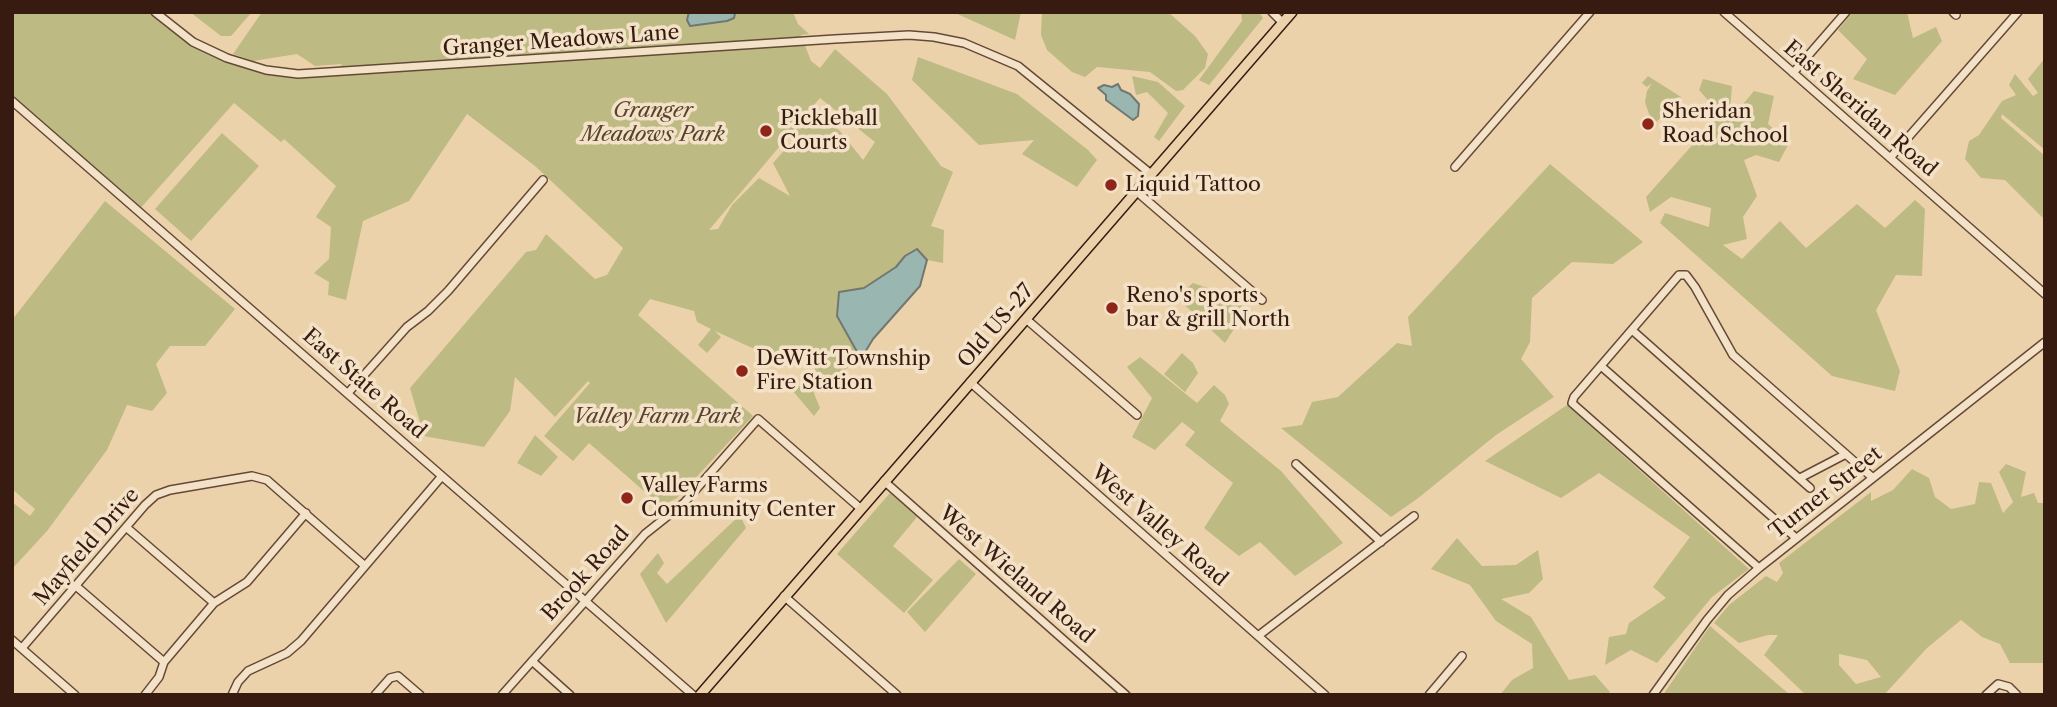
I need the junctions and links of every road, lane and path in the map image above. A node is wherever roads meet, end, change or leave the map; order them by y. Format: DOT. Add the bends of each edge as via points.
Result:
graph roads {
  1 [pos="155,12"];
  2 [pos="1272,12"];
  3 [pos="1292,12"];
  4 [pos="1590,12"];
  5 [pos="1724,12"];
  6 [pos="1741,12"];
  7 [pos="1846,12"];
  8 [pos="2018,12"];
  9 [pos="1733,21"];
  10 [pos="1283,23"];
  11 [pos="1793,73"];
  12 [pos="12,101"];
  13 [pos="1890,158"];
  14 [pos="1455,167"];
  15 [pos="1151,174"];
  16 [pos="543,180"];
  17 [pos="1136,191"];
  18 [pos="2045,294"];
  19 [pos="1262,300"];
  20 [pos="1026,319"];
  21 [pos="1632,330"];
  22 [pos="2045,342"];
  23 [pos="1601,366"];
  24 [pos="970,382"];
  25 [pos="348,393"];
  26 [pos="1137,415"];
  27 [pos="1846,454"];
  28 [pos="1296,464"];
  29 [pos="442,476"];
  30 [pos="1800,478"];
  31 [pos="1873,478"];
  32 [pos="884,481"];
  33 [pos="1810,488"];
  34 [pos="860,508"];
  35 [pos="306,513"];
  36 [pos="1413,516"];
  37 [pos="126,527"];
  38 [pos="1796,538"];
  39 [pos="1381,542"];
  40 [pos="365,566"];
  41 [pos="1759,568"];
  42 [pos="76,586"];
  43 [pos="785,596"];
  44 [pos="585,601"];
  45 [pos="214,603"];
  46 [pos="1258,636"];
  47 [pos="12,640"];
  48 [pos="22,648"];
  49 [pos="1462,656"];
  50 [pos="531,661"];
  51 [pos="163,662"];
  52 [pos="75,695"];
  53 [pos="145,695"];
  54 [pos="232,695"];
  55 [pos="375,695"];
  56 [pos="420,695"];
  57 [pos="502,695"];
  58 [pos="570,695"];
  59 [pos="692,695"];
  60 [pos="699,695"];
  61 [pos="897,695"];
  62 [pos="1126,695"];
  63 [pos="1325,695"];
  64 [pos="1429,695"];
  65 [pos="1653,695"];
  66 [pos="1986,695"];
  67 [pos="2017,695"];
  1 -- 15 [label="street, Granger Meadows Lane" via="192,42 227,58 298,74 835,39 934,37 964,43 1018,66"];
  2 -- 10 [label="street"];
  3 -- 10 [label="main road, Old US-27"];
  4 -- 14 [label="street"];
  5 -- 9 [label="street, East Sheridan Road"];
  6 -- 9 [label="street"];
  7 -- 11 [label="street"];
  8 -- 13 [label="street"];
  9 -- 11 [label="street, East Sheridan Road"];
  10 -- 15 [label="main road, Old US-27"];
  11 -- 13 [label="street, East Sheridan Road"];
  12 -- 25 [label="street, East State Road"];
  13 -- 18 [label="street, East Sheridan Road"];
  15 -- 17 [label="main road, Old US-27"];
  16 -- 25 [label="street" via="448,291 407,327"];
  17 -- 19 [label="street"];
  17 -- 20 [label="main road, Old US-27"];
  20 -- 24 [label="main road, Old US-27"];
  20 -- 26 [label="street"];
  21 -- 23 [label="street"];
  21 -- 27 [label="street" via="1682,274 1695,287 1733,355"];
  21 -- 30 [label="street"];
  22 -- 31 [label="street, Turner Street"];
  23 -- 38 [label="street"];
  23 -- 41 [label="street" via="1572,400 1574,405"];
  24 -- 32 [label="main road, Old US-27"];
  24 -- 46 [label="street, West Valley Road"];
  25 -- 29 [label="street, East State Road"];
  27 -- 30 [label="street"];
  27 -- 31 [label="street"];
  28 -- 39 [label="street"];
  29 -- 40 [label="street"];
  29 -- 44 [label="street, East State Road"];
  30 -- 33 [label="street"];
  31 -- 38 [label="street, Turner Street"];
  32 -- 34 [label="main road, Old US-27"];
  32 -- 62 [label="street, West Wieland Road"];
  34 -- 43 [label="main road, Old US-27"];
  34 -- 44 [label="street, Brook Road" via="758,419 684,503 645,534"];
  35 -- 37 [label="street, Mayfield Drive" via="267,480 251,476 163,492 150,499"];
  35 -- 40 [label="street, Mayfield Drive"];
  35 -- 45 [label="street" via="247,582"];
  36 -- 39 [label="street"];
  37 -- 42 [label="street, Mayfield Drive"];
  37 -- 45 [label="street"];
  38 -- 41 [label="street, Turner Street"];
  39 -- 46 [label="street"];
  40 -- 54 [label="street" via="301,641 287,653 248,671"];
  41 -- 65 [label="street, Turner Street" via="1707,620"];
  42 -- 48 [label="street, Mayfield Drive"];
  42 -- 51 [label="street"];
  43 -- 60 [label="main road, Old US-27"];
  43 -- 61 [label="street"];
  44 -- 50 [label="street, Brook Road"];
  44 -- 59 [label="street, East State Road"];
  45 -- 51 [label="street"];
  46 -- 63 [label="street, West Valley Road"];
  47 -- 48 [label="street"];
  48 -- 52 [label="street"];
  49 -- 64 [label="street"];
  50 -- 57 [label="street, Brook Road"];
  50 -- 58 [label="street"];
  51 -- 53 [label="street" via="159,677"];
  55 -- 56 [label="street" via="394,676"];
  66 -- 67 [label="street" via="1998,684"];
}
